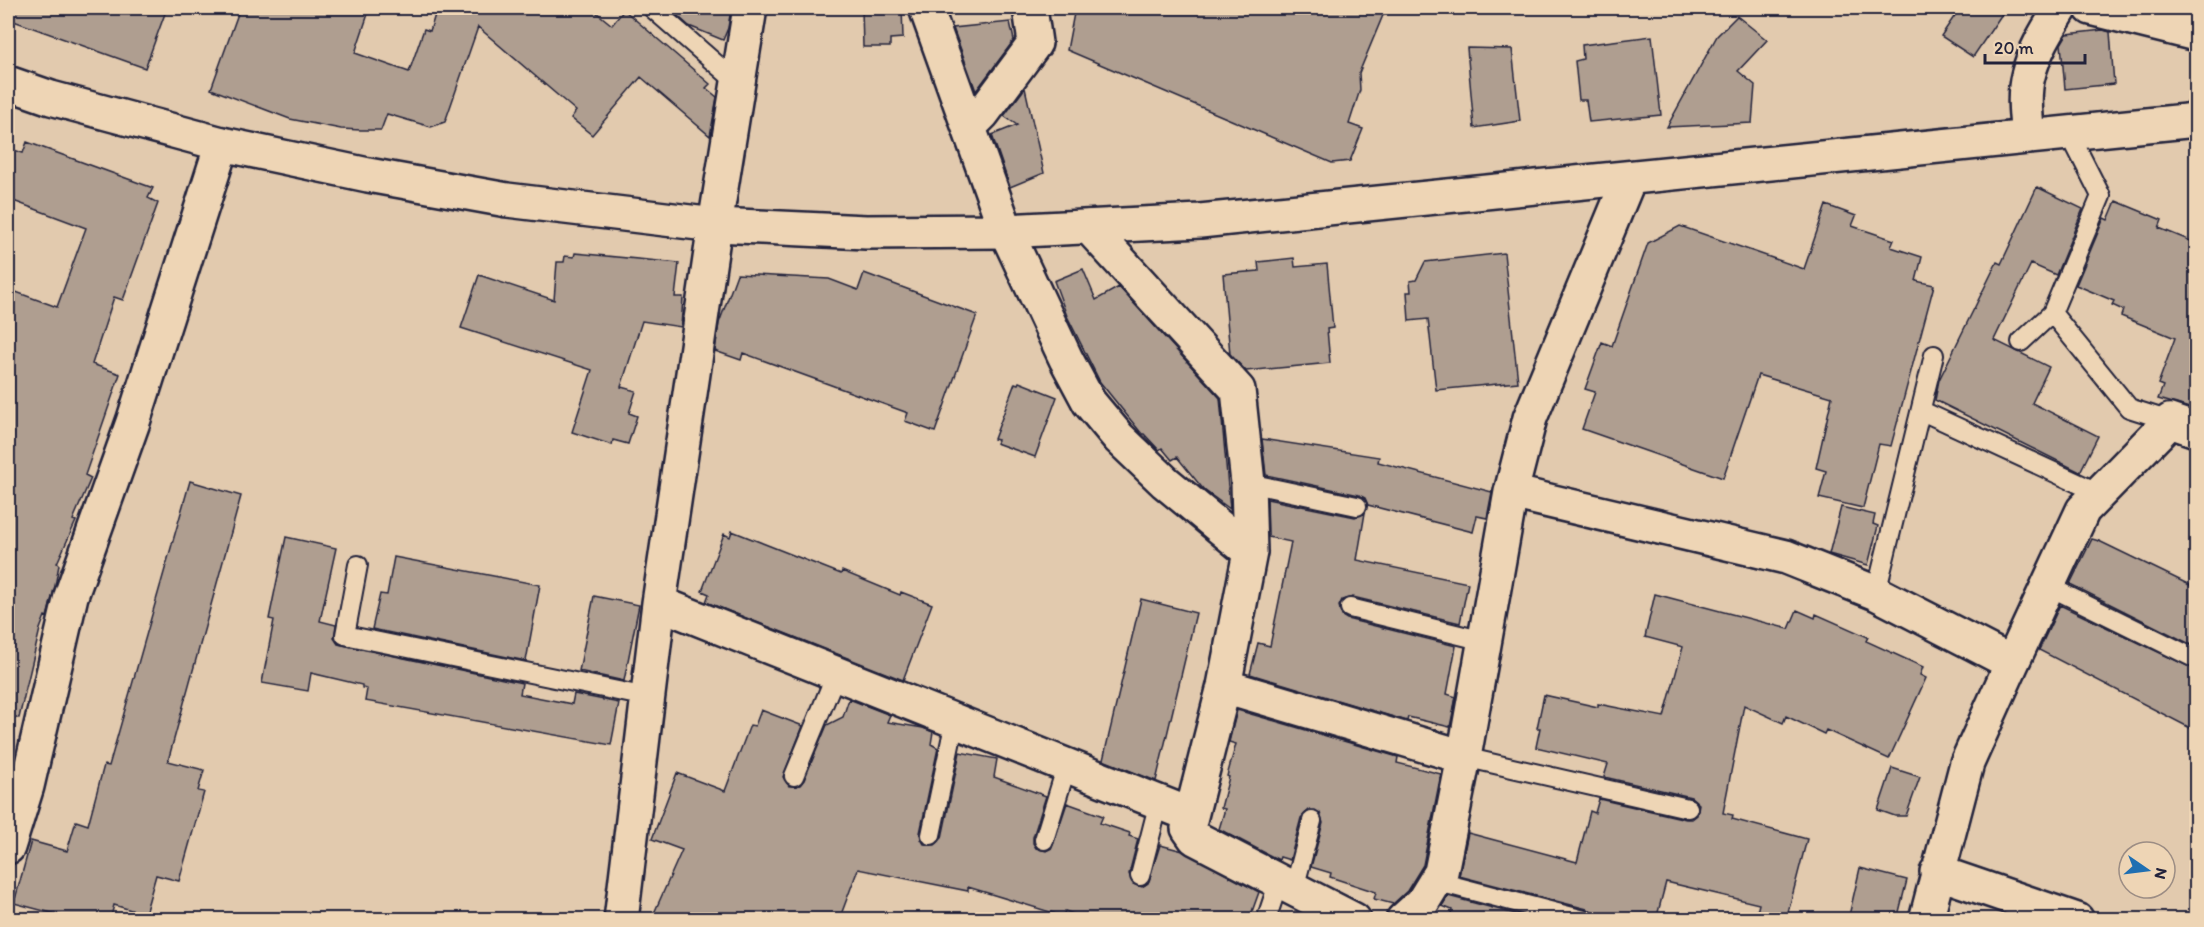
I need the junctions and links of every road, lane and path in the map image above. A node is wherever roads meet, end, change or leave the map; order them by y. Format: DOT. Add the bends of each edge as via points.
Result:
graph roads {
  1 [pos="652,8"];
  2 [pos="750,8"];
  3 [pos="926,8"];
  4 [pos="1030,8"];
  5 [pos="2061,8"];
  6 [pos="2091,8"];
  7 [pos="2196,34"];
  8 [pos="8,83"];
  9 [pos="739,84"];
  10 [pos="2196,120"];
  11 [pos="970,126"];
  12 [pos="2069,133"];
  13 [pos="2028,137"];
  14 [pos="222,144"];
  15 [pos="1629,179"];
  16 [pos="715,225"];
  17 [pos="1089,227"];
  18 [pos="1006,231"];
  19 [pos="2052,314"];
  20 [pos="2021,342"];
  21 [pos="1934,356"];
  22 [pos="1922,411"];
  23 [pos="2183,426"];
  24 [pos="1248,483"];
  25 [pos="1511,492"];
  26 [pos="2099,493"];
  27 [pos="1358,506"];
  28 [pos="1250,552"];
  29 [pos="358,565"];
  30 [pos="2048,586"];
  31 [pos="1876,593"];
  32 [pos="659,603"];
  33 [pos="1350,608"];
  34 [pos="1484,641"];
  35 [pos="2196,659"];
  36 [pos="2012,663"];
  37 [pos="836,674"];
  38 [pos="1224,686"];
  39 [pos="647,697"];
  40 [pos="955,721"];
  41 [pos="1464,757"];
  42 [pos="1067,765"];
  43 [pos="794,776"];
  44 [pos="17,785"];
  45 [pos="1159,802"];
  46 [pos="1688,808"];
  47 [pos="1191,815"];
  48 [pos="1311,821"];
  49 [pos="931,835"];
  50 [pos="1044,840"];
  51 [pos="8,848"];
  52 [pos="1937,872"];
  53 [pos="1140,876"];
  54 [pos="1435,880"];
  55 [pos="1286,885"];
  56 [pos="621,920"];
  57 [pos="1266,920"];
  58 [pos="1354,920"];
  59 [pos="1403,920"];
  60 [pos="1584,920"];
  61 [pos="1926,920"];
  62 [pos="2077,920"];
  1 -- 9 [label="lane"];
  2 -- 9 [label="street"];
  3 -- 11 [label="street"];
  4 -- 11 [label="street" via="1035,43"];
  5 -- 13 [label="street" via="2027,78"];
  6 -- 7 [label="street"];
  8 -- 14 [label="street"];
  9 -- 16 [label="street"];
  10 -- 12 [label="street"];
  11 -- 18 [label="street"];
  12 -- 13 [label="street"];
  12 -- 19 [label="lane" via="2101,196"];
  13 -- 15 [label="street"];
  14 -- 16 [label="street" via="368,176 507,200"];
  14 -- 44 [label="street" via="133,422 71,596"];
  15 -- 17 [label="street" via="1200,222"];
  15 -- 25 [label="street" via="1530,418"];
  16 -- 18 [label="street" via="866,232"];
  16 -- 32 [label="street"];
  17 -- 18 [label="street"];
  17 -- 24 [label="street" via="1238,390"];
  18 -- 28 [label="street" via="1089,402 1119,438 1165,482"];
  19 -- 20 [label="lane"];
  19 -- 23 [label="lane" via="2129,408"];
  21 -- 22 [label="lane"];
  22 -- 26 [label="lane"];
  22 -- 31 [label="lane"];
  23 -- 26 [label="street"];
  24 -- 27 [label="lane"];
  24 -- 28 [label="street"];
  25 -- 31 [label="street" via="1786,557"];
  25 -- 34 [label="street"];
  26 -- 30 [label="street" via="2083,510"];
  28 -- 38 [label="street"];
  29 -- 39 [label="lane" via="345,635"];
  30 -- 35 [label="lane"];
  30 -- 36 [label="street"];
  31 -- 36 [label="street"];
  32 -- 37 [label="street"];
  32 -- 39 [label="street"];
  33 -- 34 [label="lane"];
  34 -- 41 [label="street"];
  36 -- 52 [label="street" via="1967,762"];
  37 -- 40 [label="street"];
  37 -- 43 [label="lane"];
  38 -- 41 [label="street"];
  38 -- 47 [label="street"];
  39 -- 56 [label="street"];
  40 -- 42 [label="street"];
  40 -- 49 [label="lane"];
  41 -- 46 [label="lane"];
  41 -- 54 [label="street" via="1441,872"];
  42 -- 45 [label="street"];
  42 -- 50 [label="lane"];
  44 -- 51 [label="street"];
  45 -- 47 [label="street"];
  45 -- 53 [label="lane"];
  47 -- 55 [label="street" via="1188,828 1195,838"];
  48 -- 55 [label="lane"];
  52 -- 61 [label="street"];
  52 -- 62 [label="street"];
  54 -- 59 [label="street" via="1422,903"];
  54 -- 60 [label="lane"];
  55 -- 57 [label="lane"];
  55 -- 58 [label="street"];
}
